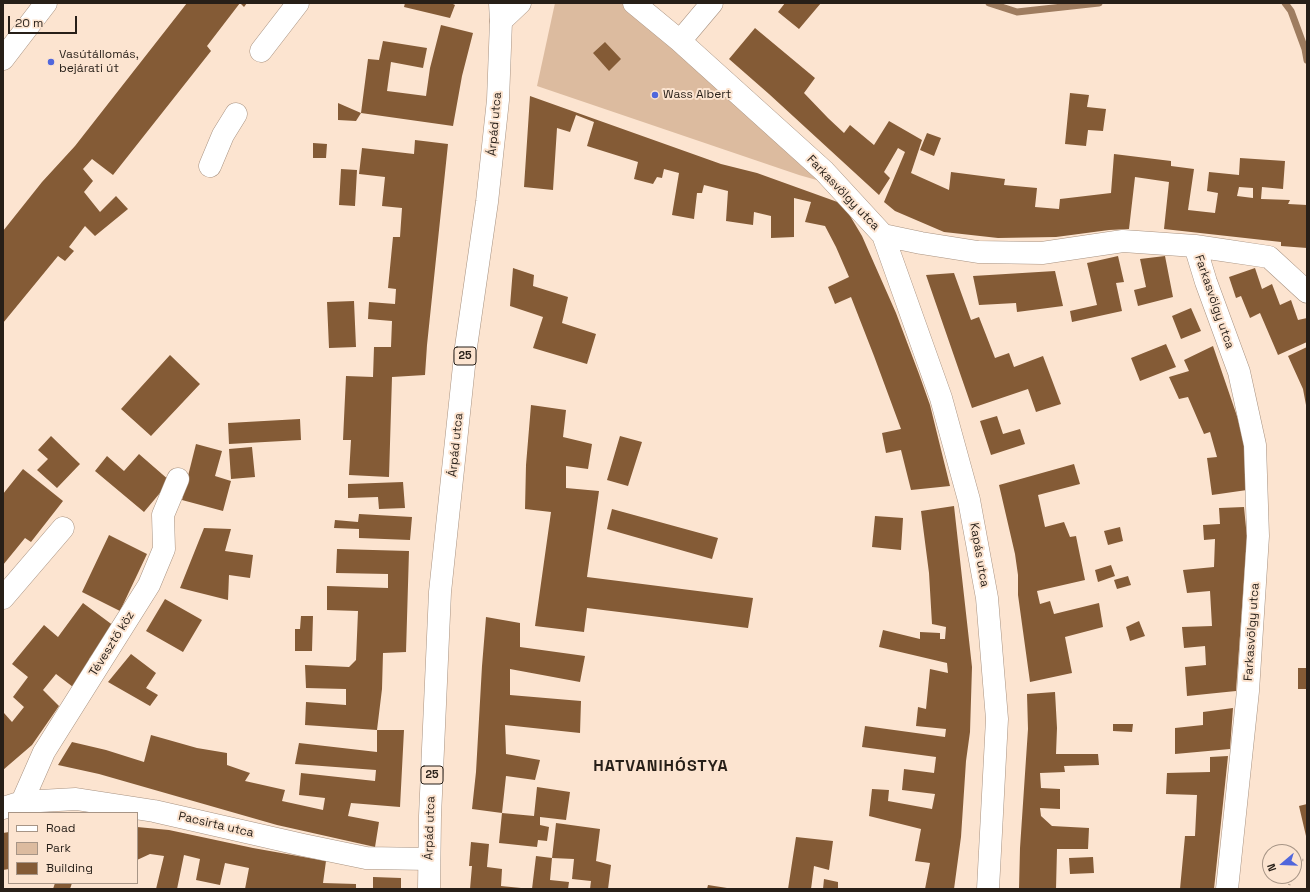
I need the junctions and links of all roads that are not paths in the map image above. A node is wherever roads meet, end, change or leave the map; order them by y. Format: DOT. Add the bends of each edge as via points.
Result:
graph roads {
  1 [pos="46,3"];
  2 [pos="298,3"];
  3 [pos="520,3"];
  4 [pos="634,3"];
  5 [pos="712,3"];
  6 [pos="500,12"];
  7 [pos="680,41"];
  8 [pos="261,51"];
  9 [pos="3,59"];
  10 [pos="236,114"];
  11 [pos="210,166"];
  12 [pos="883,235"];
  13 [pos="1195,246"];
  14 [pos="1307,292"];
  15 [pos="178,479"];
  16 [pos="63,528"];
  17 [pos="3,598"];
  18 [pos="12,805"];
  19 [pos="429,859"];
  20 [pos="430,889"];
  21 [pos="988,889"];
  22 [pos="1227,889"];
  1 -- 9 [label="street"];
  2 -- 8 [label="street"];
  3 -- 6 [label="street"];
  4 -- 7 [label="street, Farkasvölgy utca"];
  5 -- 7 [label="street"];
  6 -- 19 [label="street, Árpád utca / 25" via="496,116 487,202 466,347 440,592"];
  7 -- 12 [label="street, Farkasvölgy utca" via="824,171"];
  10 -- 11 [label="street" via="223,134"];
  12 -- 13 [label="street, Farkasvölgy utca" via="978,252 1042,253 1123,241"];
  12 -- 21 [label="street, Kapás utca" via="941,398 969,500 987,598 997,719"];
  13 -- 14 [label="street" via="1269,257"];
  13 -- 22 [label="street, Farkasvölgy utca" via="1239,372 1255,446 1258,536 1248,691"];
  15 -- 18 [label="street, Tévesztő köz" via="163,515 164,549 149,585"];
  16 -- 17 [label="street"];
  18 -- 19 [label="street, Pacsirta utca" via="76,799 154,811 366,858"];
  19 -- 20 [label="street, Árpád utca / 25"];
}
